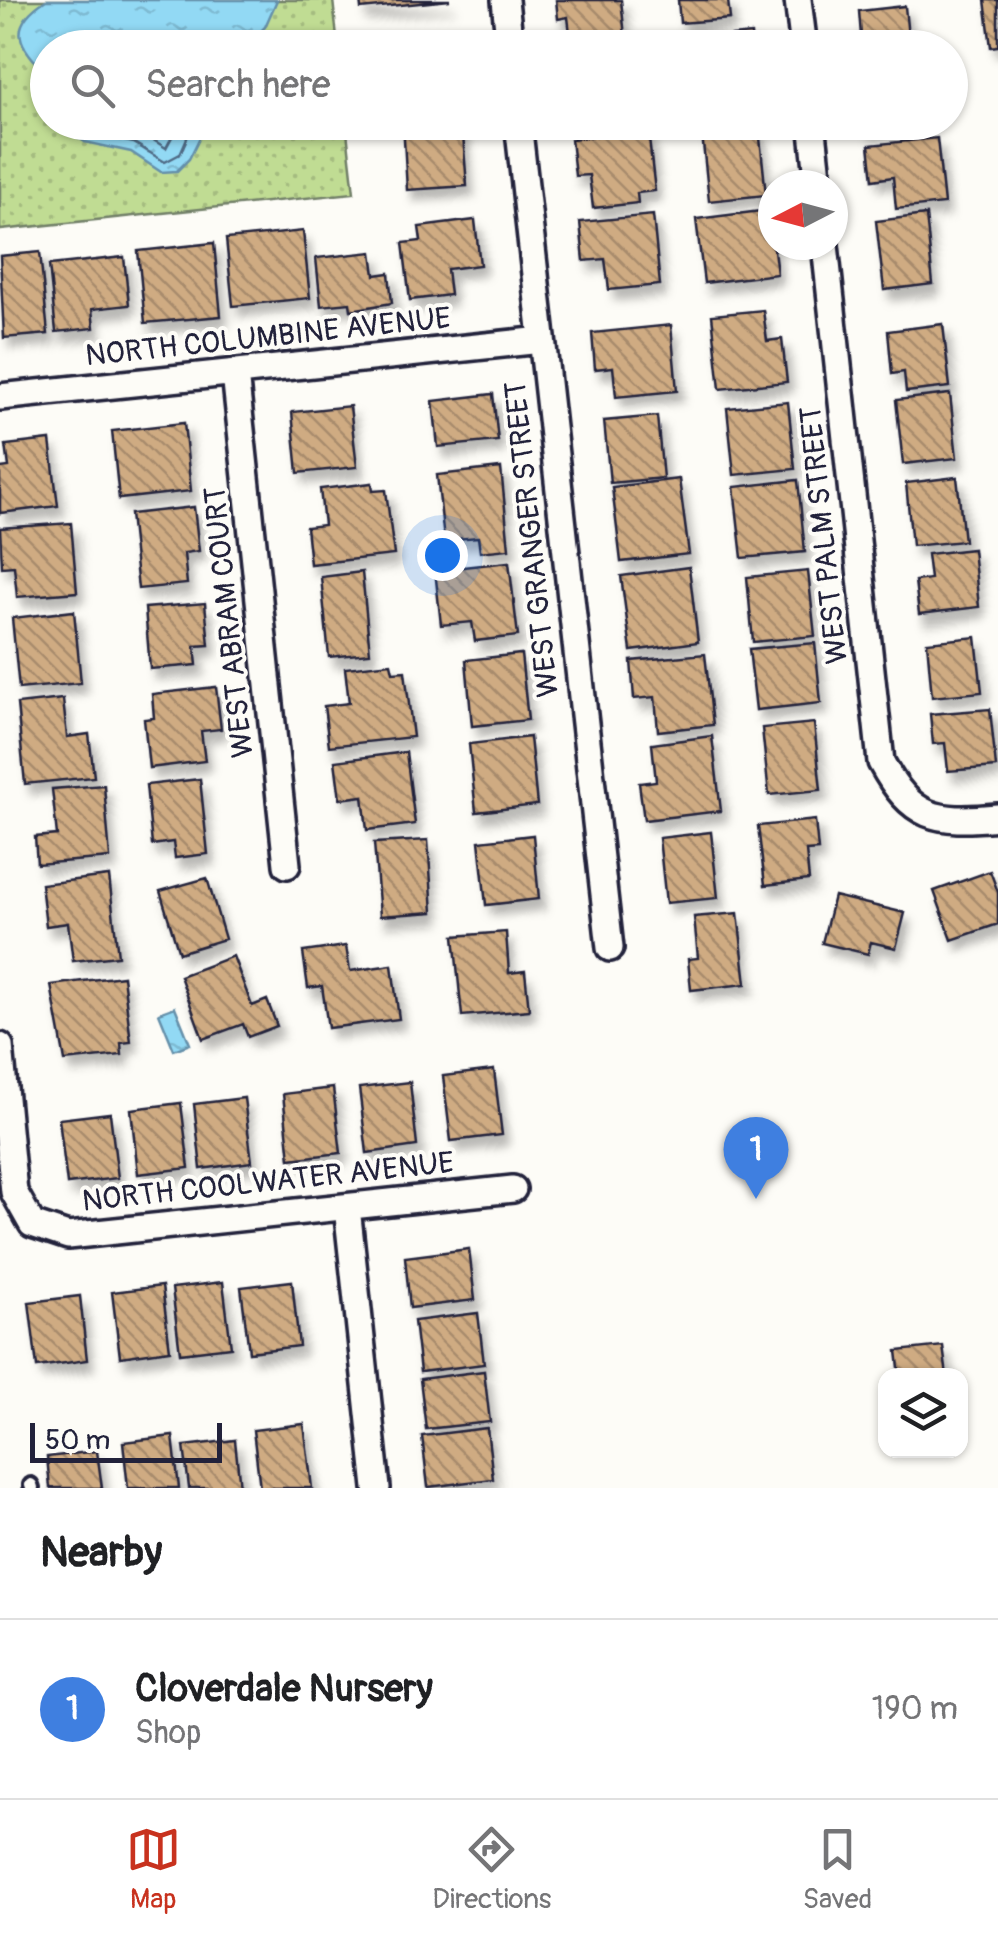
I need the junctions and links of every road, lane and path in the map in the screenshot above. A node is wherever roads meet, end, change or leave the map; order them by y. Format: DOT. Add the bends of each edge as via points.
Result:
graph roads {
  1 [pos="505,0"];
  2 [pos="798,0"];
  3 [pos="508,30"];
  4 [pos="802,30"];
  5 [pos="520,140"];
  6 [pos="814,140"];
  7 [pos="817,170"];
  8 [pos="827,260"];
  9 [pos="542,340"];
  10 [pos="235,373"];
  11 [pos="0,397"];
  12 [pos="998,817"];
  13 [pos="288,865"];
  14 [pos="610,948"];
  15 [pos="0,1046"];
  16 [pos="512,1189"];
  17 [pos="347,1207"];
  18 [pos="378,1488"];
  1 -- 3 [label="street"];
  2 -- 4 [label="street"];
  5 -- 9 [label="street, WEST GRANGER STREET"];
  6 -- 7 [label="street"];
  8 -- 12 [label="street, WEST PALM STREET" via="882,762 914,808 959,821"];
  9 -- 10 [label="street, NORTH COLUMBINE AVENUE"];
  9 -- 14 [label="street, WEST GRANGER STREET"];
  10 -- 11 [label="street, NORTH COLUMBINE AVENUE"];
  10 -- 13 [label="street, WEST ABRAM COURT"];
  15 -- 17 [label="street, NORTH COOLWATER AVENUE" via="14,1192 32,1224 68,1236"];
  16 -- 17 [label="street, NORTH COOLWATER AVENUE"];
  17 -- 18 [label="street"];
}
